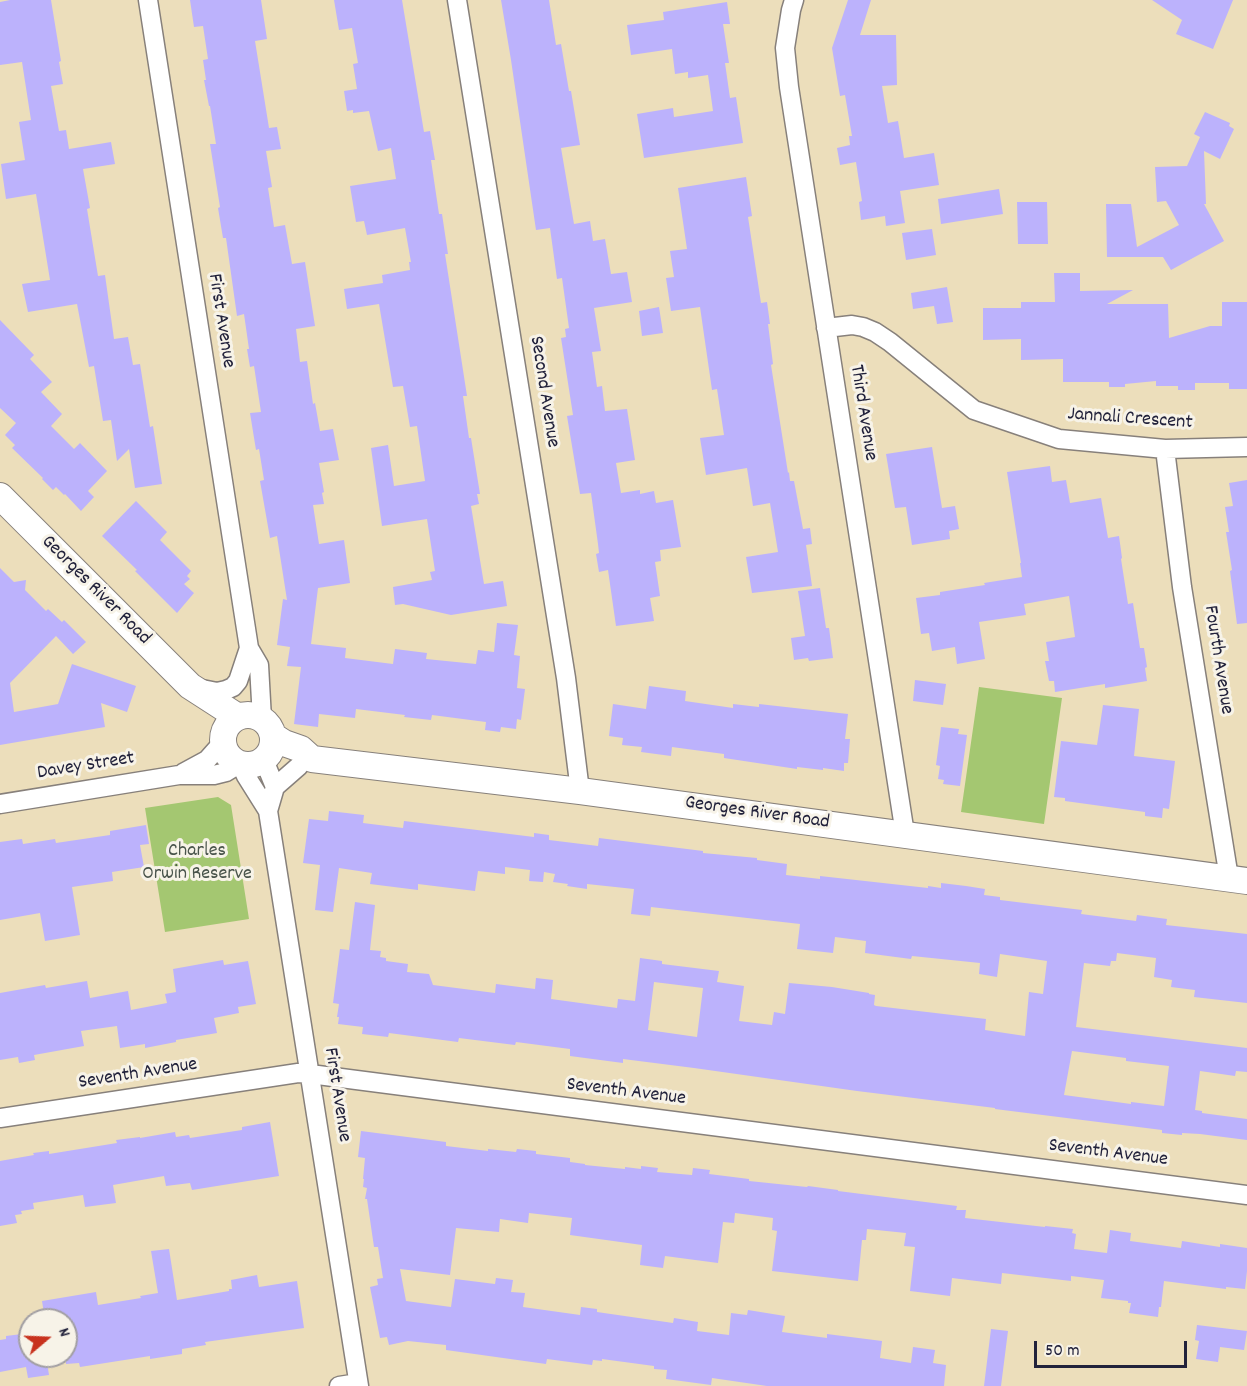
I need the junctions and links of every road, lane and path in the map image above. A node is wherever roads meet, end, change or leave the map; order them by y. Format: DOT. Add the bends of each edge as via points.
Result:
graph roads {
  1 [pos="148,0"];
  2 [pos="457,0"];
  3 [pos="794,0"];
  4 [pos="826,328"];
  5 [pos="1247,447"];
  6 [pos="1165,449"];
  7 [pos="0,496"];
  8 [pos="249,648"];
  9 [pos="190,686"];
  10 [pos="248,743"];
  11 [pos="306,762"];
  12 [pos="179,775"];
  13 [pos="275,788"];
  14 [pos="580,791"];
  15 [pos="0,804"];
  16 [pos="268,811"];
  17 [pos="905,834"];
  18 [pos="1238,880"];
  19 [pos="310,1074"];
  20 [pos="0,1119"];
  21 [pos="1247,1195"];
  22 [pos="359,1385"];
  23 [pos="339,1386"];
  1 -- 8 [label="street, First Avenue"];
  2 -- 14 [label="street, Second Avenue" via="564,667"];
  3 -- 4 [label="street, Third Avenue" via="785,48"];
  4 -- 6 [label="street, Jannali Crescent" via="852,325 875,332 974,410 1059,439"];
  4 -- 17 [label="street, Third Avenue"];
  5 -- 6 [label="street, Jannali Crescent"];
  6 -- 18 [label="street, Fourth Avenue" via="1182,587"];
  7 -- 9 [label="street, Georges River Road"];
  8 -- 9 [label="street, First Avenue" via="233,687 217,692"];
  8 -- 10 [label="street, First Avenue" via="259,665"];
  9 -- 10 [label="street, Georges River Road" via="196,703"];
  10 -- 11 [label="street, Georges River Road" via="284,743 300,749"];
  10 -- 12 [label="street, Davey Street"];
  10 -- 12 [label="street, Davey Street" via="226,772"];
  10 -- 13 [label="street, First Avenue"];
  10 -- 16 [label="street, First Avenue" via="246,776"];
  11 -- 13 [label="street"];
  11 -- 14 [label="street, Georges River Road"];
  12 -- 15 [label="street, Davey Street"];
  13 -- 16 [label="street, First Avenue"];
  14 -- 17 [label="street, Georges River Road"];
  16 -- 19 [label="street, First Avenue"];
  17 -- 18 [label="street, Georges River Road"];
  19 -- 20 [label="street, Seventh Avenue"];
  19 -- 21 [label="street, Seventh Avenue"];
  19 -- 22 [label="street, First Avenue"];
  22 -- 23 [label="street"];
}
